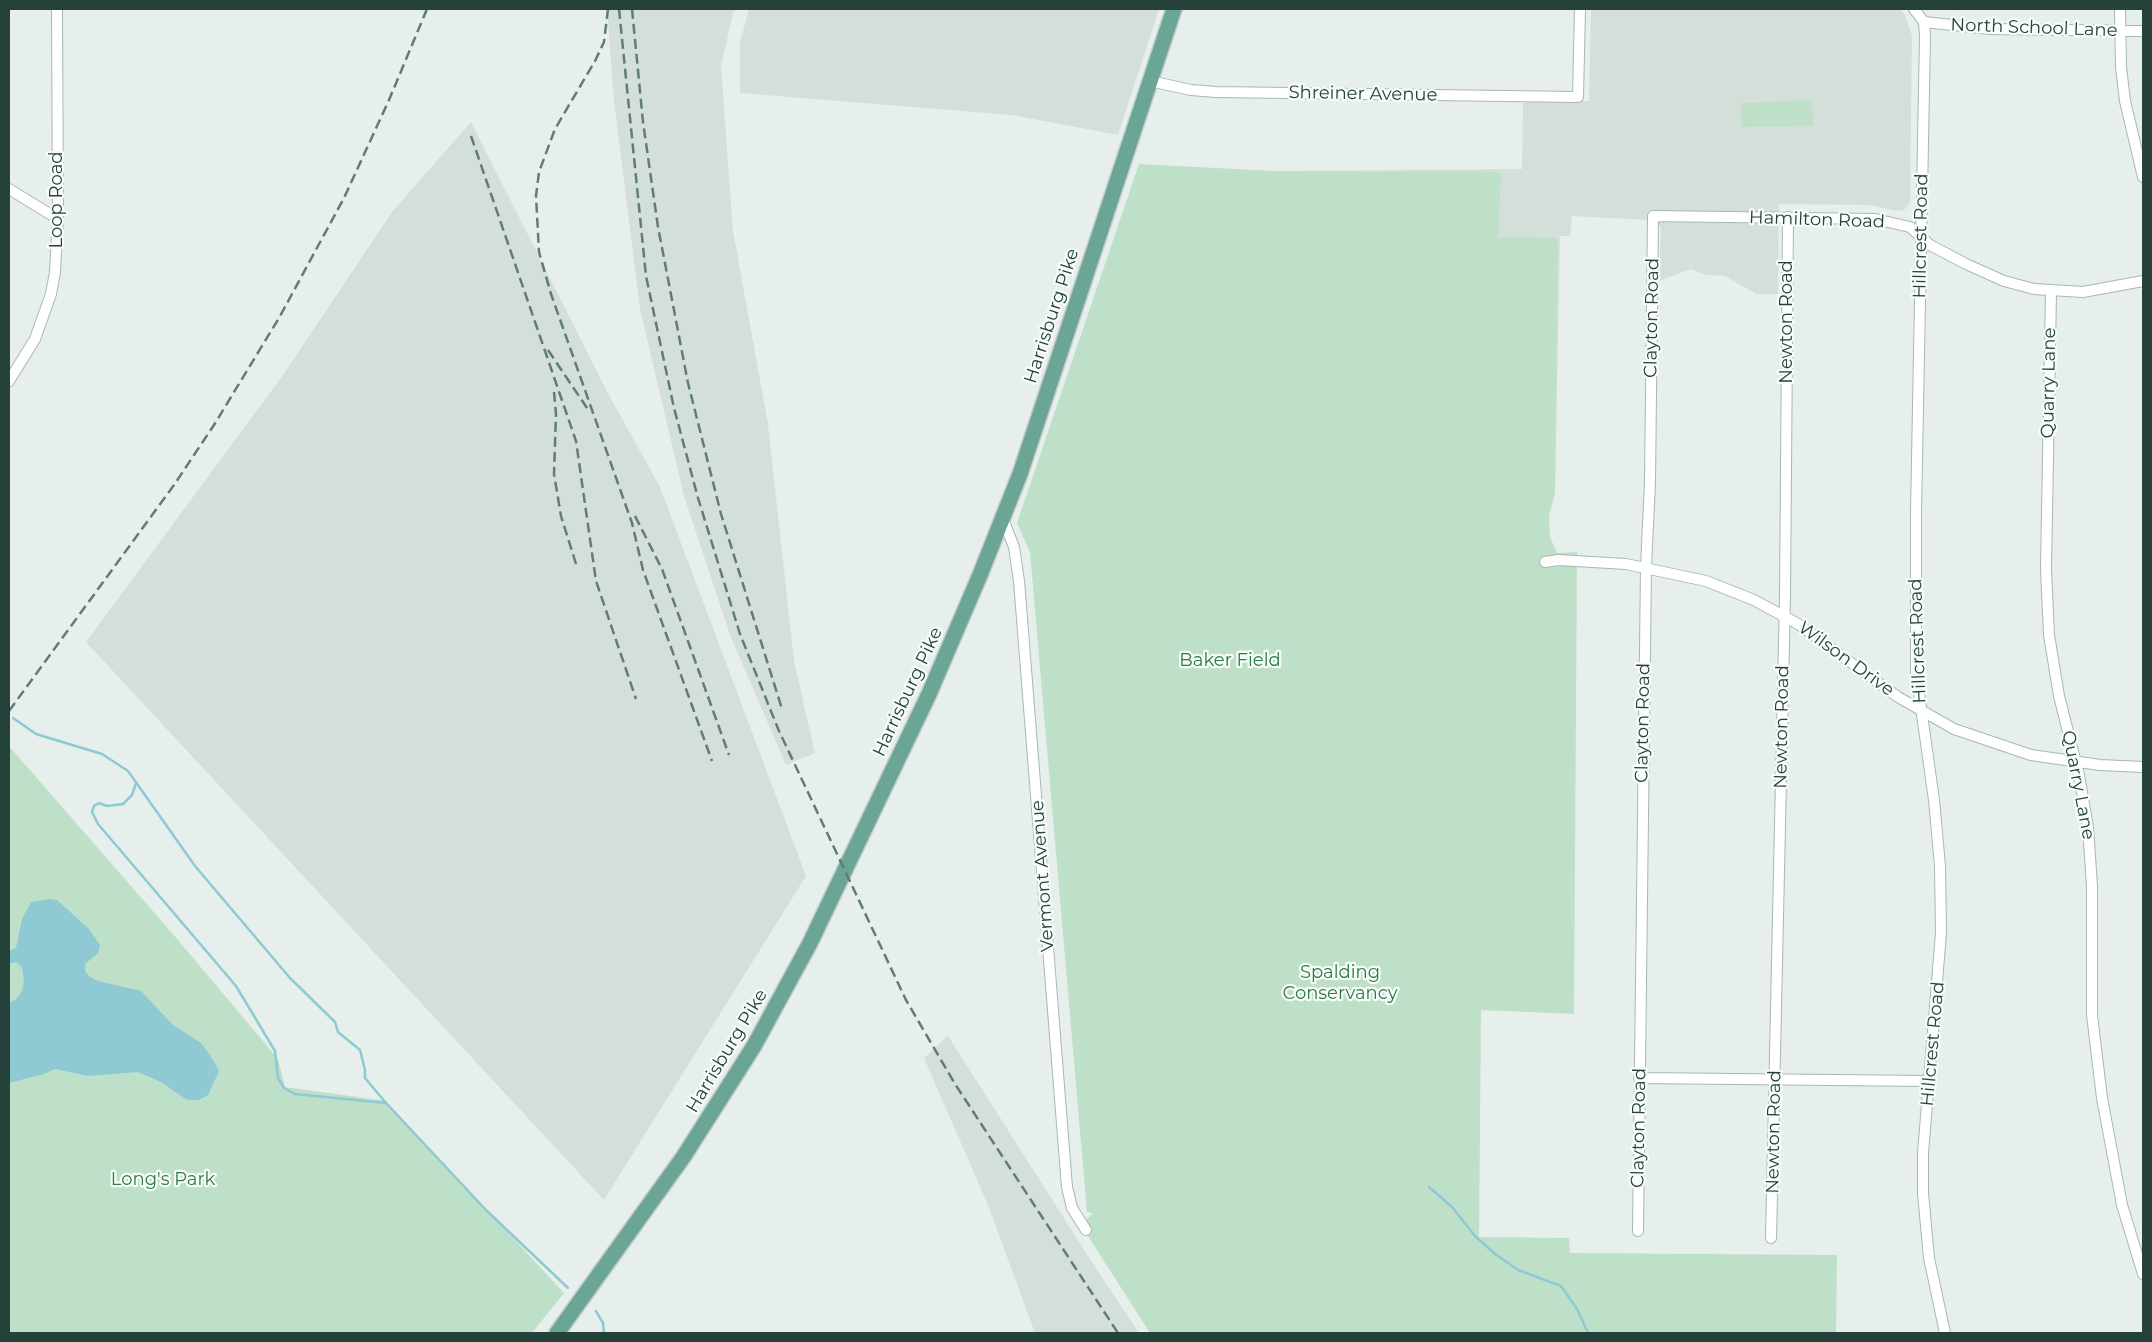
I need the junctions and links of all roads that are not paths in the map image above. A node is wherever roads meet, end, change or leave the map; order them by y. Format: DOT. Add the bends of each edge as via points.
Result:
graph roads {
  1 [pos="57,9"];
  2 [pos="1174,9"];
  3 [pos="1580,9"];
  4 [pos="1914,9"];
  5 [pos="2120,9"];
  6 [pos="1924,22"];
  7 [pos="2120,31"];
  8 [pos="2143,31"];
  9 [pos="1150,81"];
  10 [pos="2143,177"];
  11 [pos="9,189"];
  12 [pos="1653,216"];
  13 [pos="1788,216"];
  14 [pos="58,219"];
  15 [pos="1921,236"];
  16 [pos="2143,282"];
  17 [pos="2051,292"];
  18 [pos="9,381"];
  19 [pos="1003,519"];
  20 [pos="1545,562"];
  21 [pos="1646,567"];
  22 [pos="1783,615"];
  23 [pos="1920,711"];
  24 [pos="2075,762"];
  25 [pos="2143,767"];
  26 [pos="1639,1078"];
  27 [pos="1775,1079"];
  28 [pos="1929,1081"];
  29 [pos="1086,1230"];
  30 [pos="1638,1231"];
  31 [pos="1771,1238"];
  32 [pos="2143,1274"];
  33 [pos="557,1333"];
  34 [pos="1945,1333"];
  1 -- 14 [label="street, Loop Road"];
  2 -- 9 [label="main road, Harrisburg Pike"];
  3 -- 9 [label="street, Shreiner Avenue" via="1578,97 1216,92"];
  4 -- 6 [label="street"];
  5 -- 7 [label="street"];
  6 -- 7 [label="street, North School Lane" via="1990,29"];
  6 -- 15 [label="street, Hillcrest Road"];
  7 -- 8 [label="street, North School Lane"];
  7 -- 10 [label="street" via="2125,100"];
  9 -- 19 [label="main road, Harrisburg Pike"];
  11 -- 14 [label="street"];
  12 -- 13 [label="street, Hamilton Road"];
  12 -- 21 [label="street, Clayton Road"];
  13 -- 15 [label="street, Hamilton Road" via="1875,219 1910,227"];
  13 -- 22 [label="street, Newton Road"];
  14 -- 18 [label="street, Loop Road" via="51,294 35,339"];
  15 -- 17 [label="street, Hamilton Road" via="1930,245 1989,275"];
  15 -- 23 [label="street, Hillcrest Road" via="1916,543 1916,672"];
  16 -- 17 [label="street, Hamilton Road" via="2083,292"];
  17 -- 24 [label="street, Quarry Lane" via="2047,614 2054,669"];
  19 -- 29 [label="street, Vermont Avenue" via="1014,547 1021,600 1067,1187 1072,1208"];
  19 -- 33 [label="main road, Harrisburg Pike" via="929,694 776,1006 694,1142"];
  20 -- 21 [label="street, Wilson Drive" via="1558,560"];
  21 -- 22 [label="street, Wilson Drive" via="1706,581"];
  21 -- 26 [label="street, Clayton Road"];
  22 -- 23 [label="street, Wilson Drive" via="1826,642"];
  22 -- 27 [label="street, Newton Road"];
  23 -- 24 [label="street, Wilson Drive" via="1954,729 2015,751"];
  23 -- 28 [label="street, Hillcrest Road" via="1934,800 1940,885 1940,971"];
  24 -- 25 [label="street, Wilson Drive"];
  24 -- 32 [label="street, Quarry Lane" via="2084,803 2091,864 2092,1015 2102,1098 2122,1205"];
  26 -- 27 [label="street"];
  26 -- 30 [label="street, Clayton Road"];
  27 -- 28 [label="street"];
  27 -- 31 [label="street, Newton Road"];
  28 -- 34 [label="street, Hillcrest Road" via="1923,1153 1925,1225"];
}
